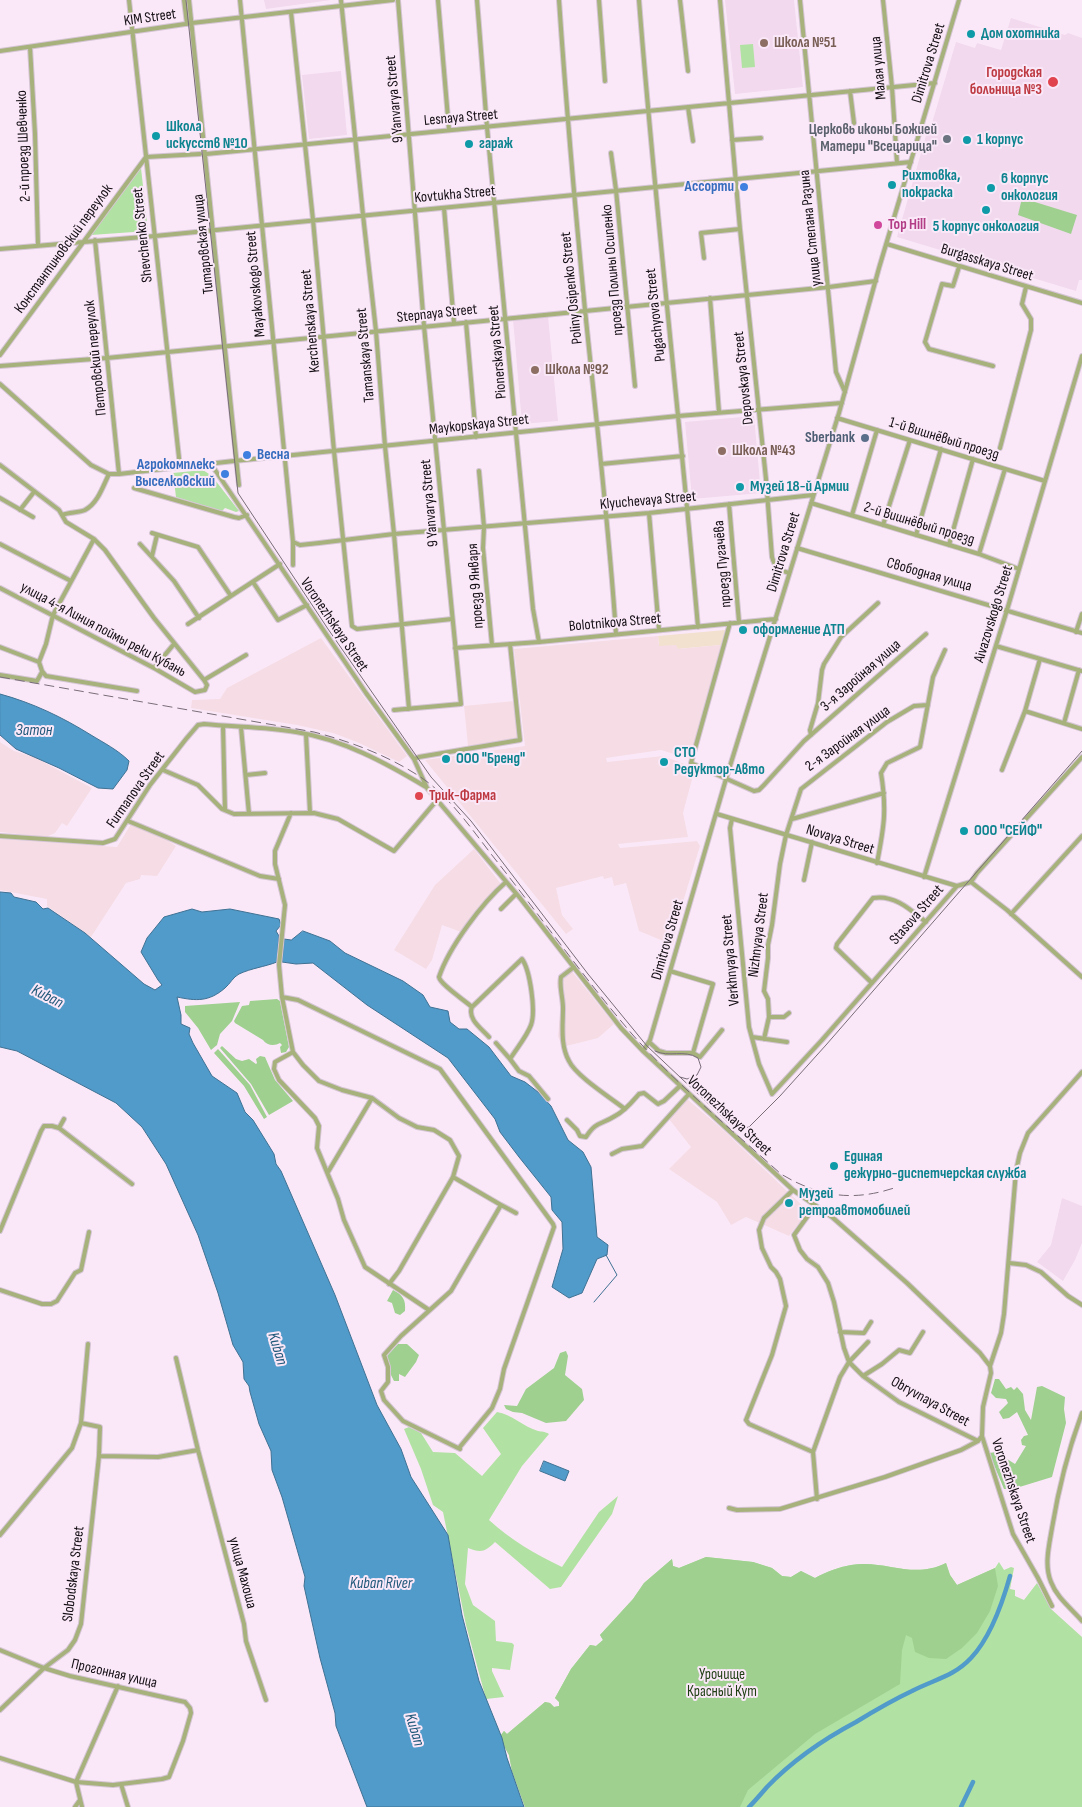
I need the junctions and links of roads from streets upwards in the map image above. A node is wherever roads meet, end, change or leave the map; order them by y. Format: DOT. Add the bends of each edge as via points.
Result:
graph roads {
  1 [pos="129,0"];
  2 [pos="184,0"];
  3 [pos="189,0"];
  4 [pos="240,0"];
  5 [pos="341,0"];
  6 [pos="392,0"];
  7 [pos="398,0"];
  8 [pos="438,0"];
  9 [pos="477,0"];
  10 [pos="558,0"];
  11 [pos="599,0"];
  12 [pos="639,0"];
  13 [pos="680,0"];
  14 [pos="720,0"];
  15 [pos="800,0"];
  16 [pos="883,0"];
  17 [pos="960,0"];
  18 [pos="342,6"];
  19 [pos="291,12"];
  20 [pos="242,17"];
  21 [pos="192,23"];
  22 [pos="187,24"];
  23 [pos="132,32"];
  24 [pos="30,47"];
  25 [pos="0,51"];
  26 [pos="688,71"];
  27 [pos="605,81"];
  28 [pos="935,83"];
  29 [pos="892,88"];
  30 [pos="850,91"];
  31 [pos="810,95"];
  32 [pos="729,103"];
  33 [pos="688,107"];
  34 [pos="647,111"];
  35 [pos="567,119"];
  36 [pos="854,123"];
  37 [pos="487,127"];
  38 [pos="448,130"];
  39 [pos="409,134"];
  40 [pos="761,138"];
  41 [pos="355,140"];
  42 [pos="732,140"];
  43 [pos="693,141"];
  44 [pos="305,144"];
  45 [pos="255,150"];
  46 [pos="611,153"];
  47 [pos="200,154"];
  48 [pos="206,154"];
  49 [pos="146,157"];
  50 [pos="911,162"];
  51 [pos="897,163"];
  52 [pos="816,170"];
  53 [pos="735,179"];
  54 [pos="654,187"];
  55 [pos="616,190"];
  56 [pos="574,194"];
  57 [pos="495,203"];
  58 [pos="444,208"];
  59 [pos="414,210"];
  60 [pos="363,215"];
  61 [pos="313,220"];
  62 [pos="262,225"];
  63 [pos="740,229"];
  64 [pos="214,230"];
  65 [pos="155,236"];
  66 [pos="95,240"];
  67 [pos="84,241"];
  68 [pos="887,244"];
  69 [pos="38,245"];
  70 [pos="0,249"];
  71 [pos="704,258"];
  72 [pos="959,267"];
  73 [pos="876,281"];
  74 [pos="829,287"];
  75 [pos="1026,287"];
  76 [pos="746,295"];
  77 [pos="710,298"];
  78 [pos="666,302"];
  79 [pos="1082,304"];
  80 [pos="628,306"];
  81 [pos="585,311"];
  82 [pos="506,318"];
  83 [pos="466,322"];
  84 [pos="454,323"];
  85 [pos="424,326"];
  86 [pos="376,331"];
  87 [pos="324,337"];
  88 [pos="273,341"];
  89 [pos="226,346"];
  90 [pos="167,352"];
  91 [pos="0,355"];
  92 [pos="1082,356"];
  93 [pos="107,358"];
  94 [pos="0,366"];
  95 [pos="993,366"];
  96 [pos="0,384"];
  97 [pos="635,386"];
  98 [pos="845,392"];
  99 [pos="842,403"];
  100 [pos="758,408"];
  101 [pos="719,412"];
  102 [pos="678,416"];
  103 [pos="837,418"];
  104 [pos="598,425"];
  105 [pos="877,430"];
  106 [pos="516,433"];
  107 [pos="476,437"];
  108 [pos="436,440"];
  109 [pos="910,440"];
  110 [pos="384,446"];
  111 [pos="1000,448"];
  112 [pos="941,449"];
  113 [pos="334,451"];
  114 [pos="284,456"];
  115 [pos="682,456"];
  116 [pos="973,459"];
  117 [pos="236,461"];
  118 [pos="211,464"];
  119 [pos="601,464"];
  120 [pos="0,465"];
  121 [pos="180,467"];
  122 [pos="1005,468"];
  123 [pos="480,471"];
  124 [pos="109,474"];
  125 [pos="119,474"];
  126 [pos="1045,480"];
  127 [pos="239,486"];
  128 [pos="134,488"];
  129 [pos="34,492"];
  130 [pos="813,495"];
  131 [pos="0,498"];
  132 [pos="768,500"];
  133 [pos="729,504"];
  134 [pos="811,504"];
  135 [pos="688,508"];
  136 [pos="20,510"];
  137 [pos="649,512"];
  138 [pos="247,515"];
  139 [pos="852,515"];
  140 [pos="62,516"];
  141 [pos="606,516"];
  142 [pos="33,517"];
  143 [pos="525,523"];
  144 [pos="884,525"];
  145 [pos="484,527"];
  146 [pos="444,530"];
  147 [pos="152,533"];
  148 [pos="394,534"];
  149 [pos="157,535"];
  150 [pos="916,535"];
  151 [pos="94,539"];
  152 [pos="343,540"];
  153 [pos="293,542"];
  154 [pos="0,544"];
  155 [pos="140,544"];
  156 [pos="949,545"];
  157 [pos="797,548"];
  158 [pos="979,554"];
  159 [pos="152,556"];
  160 [pos="280,564"];
  161 [pos="293,565"];
  162 [pos="1019,569"];
  163 [pos="790,573"];
  164 [pos="71,582"];
  165 [pos="253,582"];
  166 [pos="0,588"];
  167 [pos="232,596"];
  168 [pos="878,603"];
  169 [pos="307,605"];
  170 [pos="1007,610"];
  171 [pos="1082,614"];
  172 [pos="53,616"];
  173 [pos="199,618"];
  174 [pos="452,619"];
  175 [pos="776,619"];
  176 [pos="739,622"];
  177 [pos="402,623"];
  178 [pos="730,623"];
  179 [pos="188,624"];
  180 [pos="698,627"];
  181 [pos="659,630"];
  182 [pos="1076,632"];
  183 [pos="616,634"];
  184 [pos="926,634"];
  185 [pos="1082,634"];
  186 [pos="539,642"];
  187 [pos="174,644"];
  188 [pos="510,644"];
  189 [pos="492,645"];
  190 [pos="996,646"];
  191 [pos="0,647"];
  192 [pos="456,648"];
  193 [pos="945,650"];
  194 [pos="246,655"];
  195 [pos="1040,659"];
  196 [pos="39,662"];
  197 [pos="154,668"];
  198 [pos="42,671"];
  199 [pos="1080,671"];
  200 [pos="0,675"];
  201 [pos="204,680"];
  202 [pos="137,690"];
  203 [pos="928,705"];
  204 [pos="409,709"];
  205 [pos="394,710"];
  206 [pos="1024,711"];
  207 [pos="1064,723"];
  208 [pos="223,726"];
  209 [pos="241,727"];
  210 [pos="1082,729"];
  211 [pos="306,734"];
  212 [pos="811,735"];
  213 [pos="1082,757"];
  214 [pos="414,759"];
  215 [pos="162,770"];
  216 [pos="1002,770"];
  217 [pos="265,773"];
  218 [pos="246,775"];
  219 [pos="726,778"];
  220 [pos="427,788"];
  221 [pos="884,792"];
  222 [pos="437,800"];
  223 [pos="226,810"];
  224 [pos="291,813"];
  225 [pos="310,813"];
  226 [pos="249,814"];
  227 [pos="716,814"];
  228 [pos="732,819"];
  229 [pos="792,819"];
  230 [pos="128,821"];
  231 [pos="786,835"];
  232 [pos="0,836"];
  233 [pos="1082,836"];
  234 [pos="812,842"];
  235 [pos="877,863"];
  236 [pos="924,877"];
  237 [pos="278,879"];
  238 [pos="804,880"];
  239 [pos="506,882"];
  240 [pos="971,882"];
  241 [pos="957,886"];
  242 [pos="516,894"];
  243 [pos="502,909"];
  244 [pos="1011,914"];
  245 [pos="926,922"];
  246 [pos="574,967"];
  247 [pos="670,971"];
  248 [pos="1082,977"];
  249 [pos="872,983"];
  250 [pos="282,997"];
  251 [pos="472,1008"];
  252 [pos="789,1013"];
  253 [pos="769,1017"];
  254 [pos="722,1030"];
  255 [pos="489,1037"];
  256 [pos="752,1037"];
  257 [pos="764,1039"];
  258 [pos="649,1042"];
  259 [pos="787,1042"];
  260 [pos="496,1043"];
  261 [pos="292,1052"];
  262 [pos="643,1052"];
  263 [pos="693,1052"];
  264 [pos="510,1058"];
  265 [pos="1082,1072"];
  266 [pos="680,1086"];
  267 [pos="689,1094"];
  268 [pos="772,1094"];
  269 [pos="372,1098"];
  270 [pos="548,1099"];
  271 [pos="625,1109"];
  272 [pos="64,1119"];
  273 [pos="567,1120"];
  274 [pos="59,1128"];
  275 [pos="612,1154"];
  276 [pos="328,1172"];
  277 [pos="453,1177"];
  278 [pos="132,1184"];
  279 [pos="793,1190"];
  280 [pos="500,1205"];
  281 [pos="815,1206"];
  282 [pos="516,1213"];
  283 [pos="0,1231"];
  284 [pos="89,1232"];
  285 [pos="1009,1262"];
  286 [pos="389,1284"];
  287 [pos="0,1290"];
  288 [pos="1082,1305"];
  289 [pos="429,1310"];
  290 [pos="871,1322"];
  291 [pos="840,1332"];
  292 [pos="923,1332"];
  293 [pos="868,1342"];
  294 [pos="88,1344"];
  295 [pos="176,1358"];
  296 [pos="849,1362"];
  297 [pos="990,1366"];
  298 [pos="863,1376"];
  299 [pos="1082,1413"];
  300 [pos="81,1423"];
  301 [pos="982,1436"];
  302 [pos="978,1441"];
  303 [pos="198,1450"];
  304 [pos="813,1452"];
  305 [pos="99,1456"];
  306 [pos="817,1499"];
  307 [pos="728,1508"];
  308 [pos="0,1535"];
  309 [pos="1052,1606"];
  310 [pos="1082,1621"];
  311 [pos="0,1650"];
  312 [pos="44,1668"];
  313 [pos="118,1686"];
  314 [pos="266,1700"];
  315 [pos="0,1710"];
  316 [pos="0,1758"];
  317 [pos="76,1782"];
  318 [pos="121,1784"];
  319 [pos="80,1800"];
  320 [pos="75,1807"];
  321 [pos="82,1807"];
  322 [pos="128,1807"];
  1 -- 23 [label="street, Shevchenko Street"];
  2 -- 22 [label="street"];
  3 -- 21 [label="street, Титаровская улица"];
  4 -- 20 [label="street, Mayakovskogo Street"];
  5 -- 18 [label="street, Tamanskaya Street"];
  6 -- 18 [label="street, KIM Street"];
  7 -- 39 [label="street, 9 Yanvarya Street"];
  8 -- 38 [label="street"];
  9 -- 37 [label="street, Pionerskaya Street"];
  10 -- 35 [label="street, Poliny Osipenko Street"];
  11 -- 27 [label="street"];
  12 -- 34 [label="street, Pugachyova Street"];
  13 -- 26 [label="street"];
  14 -- 32 [label="street, Depovskaya Street"];
  15 -- 31 [label="street, улица Степана Разина"];
  16 -- 29 [label="street, Малая улица"];
  17 -- 28 [label="street, Dimitrova Street"];
  18 -- 19 [label="street, KIM Street"];
  18 -- 41 [label="street, Tamanskaya Street"];
  19 -- 20 [label="street, KIM Street"];
  19 -- 44 [label="street, Kerchenskaya Street"];
  20 -- 21 [label="street, KIM Street"];
  20 -- 45 [label="street, Mayakovskogo Street"];
  21 -- 22 [label="street, KIM Street"];
  21 -- 48 [label="street, Титаровская улица"];
  22 -- 23 [label="street, KIM Street"];
  23 -- 24 [label="street, KIM Street"];
  23 -- 49 [label="street, Shevchenko Street"];
  24 -- 25 [label="street, KIM Street"];
  24 -- 69 [label="street, 2-й проезд Шевченко"];
  28 -- 29 [label="street, Lesnaya Street"];
  28 -- 50 [label="street, Dimitrova Street"];
  29 -- 30 [label="street, Lesnaya Street"];
  29 -- 51 [label="street, Малая улица"];
  30 -- 31 [label="street, Lesnaya Street"];
  30 -- 36 [label="street"];
  31 -- 32 [label="street, Lesnaya Street"];
  31 -- 52 [label="street, улица Степана Разина"];
  32 -- 33 [label="street, Lesnaya Street"];
  32 -- 42 [label="street, Depovskaya Street"];
  33 -- 34 [label="street, Lesnaya Street"];
  33 -- 43 [label="street"];
  34 -- 35 [label="street, Lesnaya Street"];
  34 -- 54 [label="street, Pugachyova Street"];
  35 -- 37 [label="street, Lesnaya Street"];
  35 -- 56 [label="street, Poliny Osipenko Street"];
  37 -- 38 [label="street, Lesnaya Street"];
  37 -- 57 [label="street, Pionerskaya Street"];
  38 -- 39 [label="street, Lesnaya Street"];
  39 -- 41 [label="street, Lesnaya Street"];
  39 -- 59 [label="street, 9 Yanvarya Street"];
  40 -- 42 [label="street"];
  41 -- 44 [label="street, Lesnaya Street"];
  41 -- 60 [label="street, Tamanskaya Street"];
  42 -- 53 [label="street, Depovskaya Street"];
  44 -- 45 [label="street, Lesnaya Street"];
  44 -- 61 [label="street, Kerchenskaya Street"];
  45 -- 48 [label="street, Lesnaya Street"];
  45 -- 62 [label="street, Mayakovskogo Street"];
  46 -- 55 [label="street, проезд Полины Осипенко"];
  47 -- 49 [label="street"];
  48 -- 64 [label="street, Титаровская улица"];
  49 -- 65 [label="street, Shevchenko Street"];
  49 -- 67 [label="street, Константиновский переулок"];
  50 -- 51 [label="street, Kovtukha Street"];
  50 -- 68 [label="street, Dimitrova Street"];
  51 -- 52 [label="street, Kovtukha Street"];
  52 -- 53 [label="street, Kovtukha Street"];
  52 -- 74 [label="street, улица Степана Разина"];
  53 -- 54 [label="street, Kovtukha Street"];
  53 -- 63 [label="street, Depovskaya Street"];
  54 -- 55 [label="street, Kovtukha Street"];
  54 -- 78 [label="street, Pugachyova Street"];
  55 -- 56 [label="street, Kovtukha Street"];
  55 -- 80 [label="street, проезд Полины Осипенко"];
  56 -- 57 [label="street, Kovtukha Street"];
  56 -- 81 [label="street, Poliny Osipenko Street"];
  57 -- 58 [label="street, Kovtukha Street"];
  57 -- 82 [label="street, Pionerskaya Street"];
  58 -- 59 [label="street, Kovtukha Street"];
  58 -- 84 [label="street"];
  59 -- 60 [label="street, Kovtukha Street"];
  59 -- 85 [label="street, 9 Yanvarya Street"];
  60 -- 61 [label="street, Kovtukha Street"];
  60 -- 86 [label="street, Tamanskaya Street"];
  61 -- 62 [label="street, Kovtukha Street"];
  61 -- 87 [label="street, Kerchenskaya Street"];
  62 -- 64 [label="street, Kovtukha Street"];
  62 -- 88 [label="street, Mayakovskogo Street"];
  63 -- 71 [label="street" via="702,233"];
  63 -- 76 [label="street, Depovskaya Street"];
  64 -- 65 [label="street, Kovtukha Street"];
  64 -- 89 [label="street, Титаровская улица"];
  65 -- 66 [label="street, Kovtukha Street"];
  65 -- 90 [label="street, Shevchenko Street"];
  66 -- 67 [label="street, Kovtukha Street"];
  66 -- 93 [label="street, Петровский переулок"];
  67 -- 69 [label="street, Kovtukha Street"];
  67 -- 91 [label="street, Константиновский переулок"];
  68 -- 72 [label="street, Burgasskaya Street"];
  68 -- 73 [label="street, Dimitrova Street"];
  69 -- 70 [label="street, Kovtukha Street"];
  72 -- 75 [label="street, Burgasskaya Street"];
  72 -- 95 [label="street" via="953,286 942,284 925,342 930,349"];
  73 -- 74 [label="street, Stepnaya Street"];
  73 -- 98 [label="street, Dimitrova Street"];
  74 -- 76 [label="street, Stepnaya Street"];
  74 -- 98 [label="street, улица Степана Разина" via="836,372"];
  75 -- 79 [label="street, Burgasskaya Street"];
  75 -- 111 [label="street" via="1022,304 1031,319 1031,330"];
  76 -- 77 [label="street, Stepnaya Street"];
  76 -- 100 [label="street, Depovskaya Street"];
  77 -- 78 [label="street, Stepnaya Street"];
  77 -- 101 [label="street"];
  78 -- 80 [label="street, Stepnaya Street"];
  78 -- 102 [label="street, Pugachyova Street"];
  80 -- 81 [label="street, Stepnaya Street"];
  80 -- 97 [label="street, проезд Полины Осипенко"];
  81 -- 82 [label="street, Stepnaya Street"];
  81 -- 104 [label="street, Poliny Osipenko Street"];
  82 -- 83 [label="street, Stepnaya Street"];
  82 -- 106 [label="street, Pionerskaya Street"];
  83 -- 84 [label="street, Stepnaya Street"];
  83 -- 107 [label="street"];
  84 -- 85 [label="street, Stepnaya Street"];
  85 -- 86 [label="street, Stepnaya Street"];
  85 -- 108 [label="street, 9 Yanvarya Street"];
  86 -- 87 [label="street, Stepnaya Street"];
  86 -- 110 [label="street, Tamanskaya Street"];
  87 -- 88 [label="street, Stepnaya Street"];
  87 -- 113 [label="street, Kerchenskaya Street"];
  88 -- 89 [label="street, Stepnaya Street"];
  88 -- 114 [label="street, Mayakovskogo Street"];
  89 -- 90 [label="street, Stepnaya Street"];
  89 -- 117 [label="street, Титаровская улица"];
  90 -- 93 [label="street, Stepnaya Street"];
  90 -- 121 [label="street, Shevchenko Street"];
  92 -- 126 [label="street, Aivazovskogo Street"];
  93 -- 94 [label="street, Stepnaya Street"];
  93 -- 125 [label="street, Петровский переулок"];
  96 -- 124 [label="street" via="91,465"];
  98 -- 99 [label="street, Dimitrova Street"];
  99 -- 100 [label="street, Maykopskaya Street"];
  99 -- 103 [label="street, Dimitrova Street"];
  100 -- 101 [label="street, Maykopskaya Street"];
  100 -- 132 [label="street, Depovskaya Street"];
  101 -- 102 [label="street, Maykopskaya Street"];
  102 -- 104 [label="street, Maykopskaya Street"];
  102 -- 115 [label="street, Pugachyova Street"];
  103 -- 105 [label="street, 1-й Вишнёвый проезд"];
  103 -- 130 [label="street, Dimitrova Street"];
  104 -- 106 [label="street, Maykopskaya Street"];
  104 -- 119 [label="street, Poliny Osipenko Street"];
  105 -- 109 [label="street, 1-й Вишнёвый проезд"];
  105 -- 139 [label="street"];
  106 -- 107 [label="street, Maykopskaya Street"];
  106 -- 143 [label="street, Pionerskaya Street"];
  107 -- 108 [label="street, Maykopskaya Street"];
  108 -- 110 [label="street, Maykopskaya Street"];
  108 -- 146 [label="street, 9 Yanvarya Street"];
  109 -- 112 [label="street, 1-й Вишнёвый проезд"];
  109 -- 144 [label="street"];
  110 -- 113 [label="street, Maykopskaya Street"];
  110 -- 148 [label="street, Tamanskaya Street"];
  112 -- 116 [label="street, 1-й Вишнёвый проезд"];
  112 -- 150 [label="street"];
  113 -- 114 [label="street, Maykopskaya Street"];
  113 -- 152 [label="street, Kerchenskaya Street"];
  114 -- 117 [label="street, Maykopskaya Street"];
  114 -- 153 [label="street, Mayakovskogo Street"];
  115 -- 119 [label="street"];
  115 -- 135 [label="street, Pugachyova Street"];
  116 -- 122 [label="street, 1-й Вишнёвый проезд"];
  116 -- 156 [label="street"];
  117 -- 118 [label="street, Maykopskaya Street"];
  117 -- 127 [label="street, Титаровская улица"];
  118 -- 121 [label="street, Maykopskaya Street"];
  118 -- 138 [label="street, Voronezhskaya Street"];
  119 -- 141 [label="street, Poliny Osipenko Street"];
  120 -- 129 [label="street"];
  121 -- 125 [label="street, Maykopskaya Street"];
  122 -- 126 [label="street, 1-й Вишнёвый проезд"];
  122 -- 158 [label="street"];
  123 -- 145 [label="street"];
  124 -- 125 [label="street, Maykopskaya Street"];
  124 -- 140 [label="street" via="96,502 84,511"];
  126 -- 162 [label="street, Aivazovskogo Street"];
  128 -- 138 [label="street" via="234,517"];
  129 -- 136 [label="street"];
  129 -- 140 [label="street"];
  130 -- 132 [label="street, Klyuchevaya Street"];
  130 -- 134 [label="street, Dimitrova Street"];
  131 -- 136 [label="street"];
  132 -- 133 [label="street, Klyuchevaya Street"];
  132 -- 163 [label="street, Depovskaya Street" via="774,564 778,570"];
  133 -- 135 [label="street, Klyuchevaya Street"];
  133 -- 176 [label="street, проезд Пугачёва"];
  134 -- 139 [label="street, 2-й Вишнёвый проезд"];
  134 -- 157 [label="street, Dimitrova Street"];
  135 -- 137 [label="street, Klyuchevaya Street"];
  135 -- 180 [label="street, Pugachyova Street"];
  136 -- 142 [label="street"];
  137 -- 141 [label="street, Klyuchevaya Street"];
  137 -- 181 [label="street"];
  138 -- 160 [label="street, Voronezhskaya Street"];
  139 -- 144 [label="street, 2-й Вишнёвый проезд"];
  140 -- 151 [label="street" via="66,522"];
  141 -- 143 [label="street, Klyuchevaya Street"];
  141 -- 183 [label="street, Poliny Osipenko Street"];
  143 -- 145 [label="street, Klyuchevaya Street"];
  143 -- 186 [label="street, Pionerskaya Street"];
  144 -- 150 [label="street, 2-й Вишнёвый проезд"];
  145 -- 146 [label="street, Klyuchevaya Street"];
  145 -- 189 [label="street, проезд 9 Января"];
  146 -- 148 [label="street, Klyuchevaya Street"];
  146 -- 174 [label="street, 9 Yanvarya Street"];
  147 -- 149 [label="street"];
  148 -- 152 [label="street, Klyuchevaya Street"];
  148 -- 177 [label="street, Tamanskaya Street"];
  149 -- 159 [label="street"];
  149 -- 167 [label="street" via="198,547"];
  150 -- 156 [label="street, 2-й Вишнёвый проезд"];
  151 -- 164 [label="street"];
  151 -- 187 [label="street"];
  152 -- 153 [label="street, Klyuchevaya Street" via="300,545"];
  152 -- 177 [label="street, Kerchenskaya Street" via="354,628"];
  153 -- 161 [label="street, Mayakovskogo Street"];
  154 -- 164 [label="street"];
  155 -- 159 [label="street"];
  156 -- 158 [label="street, 2-й Вишнёвый проезд"];
  157 -- 163 [label="street, Dimitrova Street"];
  157 -- 170 [label="street, Свободная улица"];
  158 -- 162 [label="street, 2-й Вишнёвый проезд"];
  159 -- 173 [label="street"];
  160 -- 165 [label="street"];
  160 -- 169 [label="street, Voronezhskaya Street"];
  162 -- 170 [label="street, Aivazovskogo Street"];
  163 -- 175 [label="street, Dimitrova Street"];
  164 -- 172 [label="street"];
  165 -- 167 [label="street"];
  165 -- 169 [label="street" via="278,620"];
  166 -- 172 [label="street, улица 4-я Линия поймы реки Кубань"];
  167 -- 173 [label="street"];
  168 -- 212 [label="street" via="842,637 824,664"];
  169 -- 214 [label="street, Voronezhskaya Street"];
  170 -- 182 [label="street, Свободная улица"];
  170 -- 190 [label="street, Aivazovskogo Street"];
  171 -- 182 [label="street"];
  172 -- 196 [label="street"];
  172 -- 197 [label="street, улица 4-я Линия поймы реки Кубань"];
  173 -- 179 [label="street"];
  174 -- 177 [label="street"];
  174 -- 192 [label="street, 9 Yanvarya Street"];
  175 -- 176 [label="street, Bolotnikova Street"];
  175 -- 219 [label="street, Dimitrova Street"];
  176 -- 178 [label="street, Bolotnikova Street"];
  177 -- 204 [label="street, Tamanskaya Street"];
  178 -- 180 [label="street, Bolotnikova Street"];
  178 -- 219 [label="street" via="691,763"];
  180 -- 181 [label="street, Bolotnikova Street"];
  181 -- 183 [label="street, Bolotnikova Street"];
  182 -- 185 [label="street, Свободная улица"];
  183 -- 186 [label="street, Bolotnikova Street"];
  184 -- 212 [label="street, 3-я Заройная улица"];
  186 -- 188 [label="street, Bolotnikova Street"];
  187 -- 197 [label="street"];
  187 -- 201 [label="street"];
  188 -- 189 [label="street, Bolotnikova Street"];
  188 -- 214 [label="street" via="520,740"];
  189 -- 192 [label="street, Bolotnikova Street"];
  190 -- 195 [label="street"];
  190 -- 236 [label="street, Aivazovskogo Street"];
  191 -- 196 [label="street"];
  192 -- 204 [label="street, 9 Yanvarya Street" via="461,704"];
  193 -- 203 [label="street" via="933,677"];
  194 -- 201 [label="street"];
  195 -- 199 [label="street"];
  195 -- 206 [label="street"];
  196 -- 198 [label="street"];
  197 -- 201 [label="street, улица 4-я Линия поймы реки Кубань" via="195,692 205,690"];
  198 -- 200 [label="street" via="37,680"];
  198 -- 202 [label="street" via="46,676"];
  199 -- 207 [label="street"];
  203 -- 221 [label="street" via="920,747 887,763 881,773"];
  203 -- 229 [label="street, 2-я Заройная улица" via="914,706 887,722 814,777 801,789"];
  204 -- 205 [label="street"];
  206 -- 207 [label="street"];
  206 -- 216 [label="street"];
  207 -- 210 [label="street"];
  208 -- 209 [label="street"];
  208 -- 215 [label="street, Furmanova Street" via="198,725"];
  208 -- 223 [label="street"];
  209 -- 211 [label="street"];
  209 -- 218 [label="street"];
  211 -- 220 [label="street" via="355,749"];
  211 -- 225 [label="street"];
  212 -- 219 [label="street, 3-я Заройная улица" via="758,790"];
  213 -- 240 [label="street"];
  214 -- 220 [label="street, Voronezhskaya Street"];
  215 -- 223 [label="street" via="198,785"];
  215 -- 230 [label="street, Furmanova Street"];
  217 -- 218 [label="street"];
  218 -- 226 [label="street"];
  219 -- 227 [label="street, Dimitrova Street"];
  220 -- 222 [label="street, Voronezhskaya Street"];
  221 -- 229 [label="street"];
  221 -- 235 [label="street" via="885,825"];
  222 -- 225 [label="street" via="394,851 338,819"];
  222 -- 239 [label="street, Voronezhskaya Street"];
  223 -- 226 [label="street" via="234,814"];
  224 -- 225 [label="street"];
  224 -- 226 [label="street"];
  224 -- 237 [label="street" via="275,851"];
  227 -- 228 [label="street, Novaya Street"];
  227 -- 247 [label="street, Dimitrova Street"];
  228 -- 231 [label="street, Novaya Street"];
  228 -- 256 [label="street, Verkhnyaya Street" via="730,828 746,1008"];
  229 -- 231 [label="street, 2-я Заройная улица"];
  230 -- 232 [label="street, Furmanova Street" via="115,839 103,843"];
  230 -- 237 [label="street" via="260,876"];
  231 -- 234 [label="street, Novaya Street"];
  231 -- 253 [label="street, Nizhnyaya Street" via="768,945 764,991"];
  233 -- 244 [label="street"];
  234 -- 235 [label="street, Novaya Street"];
  234 -- 238 [label="street"];
  235 -- 236 [label="street, Novaya Street"];
  236 -- 241 [label="street, Novaya Street"];
  237 -- 250 [label="street" via="285,905 278,965"];
  239 -- 242 [label="street, Voronezhskaya Street"];
  239 -- 251 [label="street" via="495,891 451,948 438,977"];
  240 -- 241 [label="street, Stasova Street"];
  240 -- 244 [label="street"];
  241 -- 245 [label="street, Stasova Street"];
  242 -- 243 [label="street"];
  242 -- 246 [label="street, Voronezhskaya Street"];
  244 -- 248 [label="street"];
  245 -- 249 [label="street, Stasova Street"];
  245 -- 249 [label="street" via="900,903 873,898 836,948"];
  246 -- 262 [label="street, Voronezhskaya Street"];
  246 -- 271 [label="street" via="561,977 560,984 563,1045 569,1062"];
  247 -- 258 [label="street, Dimitrova Street"];
  247 -- 263 [label="street" via="714,984"];
  249 -- 268 [label="street, Stasova Street"];
  250 -- 261 [label="street"];
  250 -- 289 [label="street" via="298,1000 440,1069 553,1224 500,1389 492,1408 459,1449 403,1421 380,1391 388,1382 384,1356"];
  251 -- 255 [label="street" via="472,1018"];
  251 -- 264 [label="street" via="522,959 531,987 532,1021"];
  252 -- 253 [label="street" via="784,1017"];
  253 -- 257 [label="street"];
  254 -- 263 [label="street" via="700,1057"];
  256 -- 257 [label="street"];
  256 -- 268 [label="street, Verkhnyaya Street"];
  257 -- 259 [label="street"];
  258 -- 262 [label="street, Dimitrova Street"];
  258 -- 263 [label="street" via="666,1053"];
  260 -- 264 [label="street"];
  261 -- 269 [label="street" via="319,1081"];
  261 -- 276 [label="street" via="277,1060 274,1069 279,1080 315,1118 319,1126 317,1148"];
  262 -- 266 [label="street, Voronezhskaya Street"];
  264 -- 270 [label="street" via="518,1071 530,1076"];
  265 -- 285 [label="street" via="1028,1133 1020,1153"];
  266 -- 267 [label="street, Voronezhskaya Street"];
  266 -- 271 [label="street" via="661,1104 644,1093"];
  267 -- 275 [label="street" via="642,1146"];
  267 -- 279 [label="street, Voronezhskaya Street"];
  269 -- 276 [label="street"];
  269 -- 277 [label="street" via="399,1118 417,1127 434,1130 450,1140 459,1156"];
  271 -- 273 [label="street" via="595,1126 586,1137 580,1136"];
  272 -- 274 [label="street"];
  274 -- 278 [label="street"];
  274 -- 283 [label="street" via="44,1126"];
  276 -- 286 [label="street" via="344,1220 365,1267"];
  277 -- 280 [label="street"];
  277 -- 286 [label="street"];
  279 -- 281 [label="street, Voronezhskaya Street"];
  279 -- 304 [label="street" via="764,1218 759,1230 762,1248 780,1279 786,1306 772,1355 746,1420"];
  280 -- 282 [label="street"];
  280 -- 289 [label="street" via="451,1291"];
  281 -- 291 [label="street, Obryvnaya Street" via="794,1235 800,1250 828,1282"];
  281 -- 297 [label="street, Voronezhskaya Street" via="914,1290 962,1334"];
  284 -- 287 [label="street" via="81,1270 75,1273 56,1301 42,1304"];
  285 -- 288 [label="street" via="1041,1272"];
  285 -- 297 [label="street" via="1001,1333"];
  286 -- 289 [label="street"];
  290 -- 291 [label="street" via="864,1333"];
  291 -- 296 [label="street, Obryvnaya Street"];
  292 -- 298 [label="street" via="910,1353 899,1350"];
  293 -- 296 [label="street"];
  294 -- 300 [label="street"];
  295 -- 303 [label="street, улица Махоша"];
  296 -- 298 [label="street, Obryvnaya Street"];
  296 -- 304 [label="street" via="840,1377"];
  297 -- 301 [label="street, Voronezhskaya Street" via="992,1373 984,1407"];
  298 -- 302 [label="street, Obryvnaya Street" via="899,1402"];
  299 -- 310 [label="street" via="1059,1484 1048,1557 1048,1570 1055,1591"];
  300 -- 305 [label="street, Slobodskaya Street" via="100,1427"];
  300 -- 308 [label="street" via="72,1448"];
  301 -- 302 [label="street, Voronezhskaya Street"];
  301 -- 309 [label="street, Voronezhskaya Street" via="1013,1534"];
  302 -- 306 [label="street, Obryvnaya Street" via="961,1450"];
  303 -- 305 [label="street" via="158,1457"];
  303 -- 314 [label="street, улица Махоша" via="246,1641"];
  304 -- 306 [label="street"];
  305 -- 312 [label="street, Slobodskaya Street" via="81,1624 68,1650"];
  306 -- 307 [label="street, Obryvnaya Street" via="780,1509"];
  311 -- 312 [label="street, Прогонная улица"];
  312 -- 313 [label="street, Прогонная улица"];
  312 -- 315 [label="street, Slobodskaya Street"];
  313 -- 317 [label="street"];
  313 -- 318 [label="street, Прогонная улица" via="185,1702 191,1712 169,1778"];
  316 -- 317 [label="street"];
  317 -- 318 [label="street"];
  317 -- 319 [label="street"];
  318 -- 322 [label="street"];
  319 -- 320 [label="street"];
  319 -- 321 [label="street"];
}
